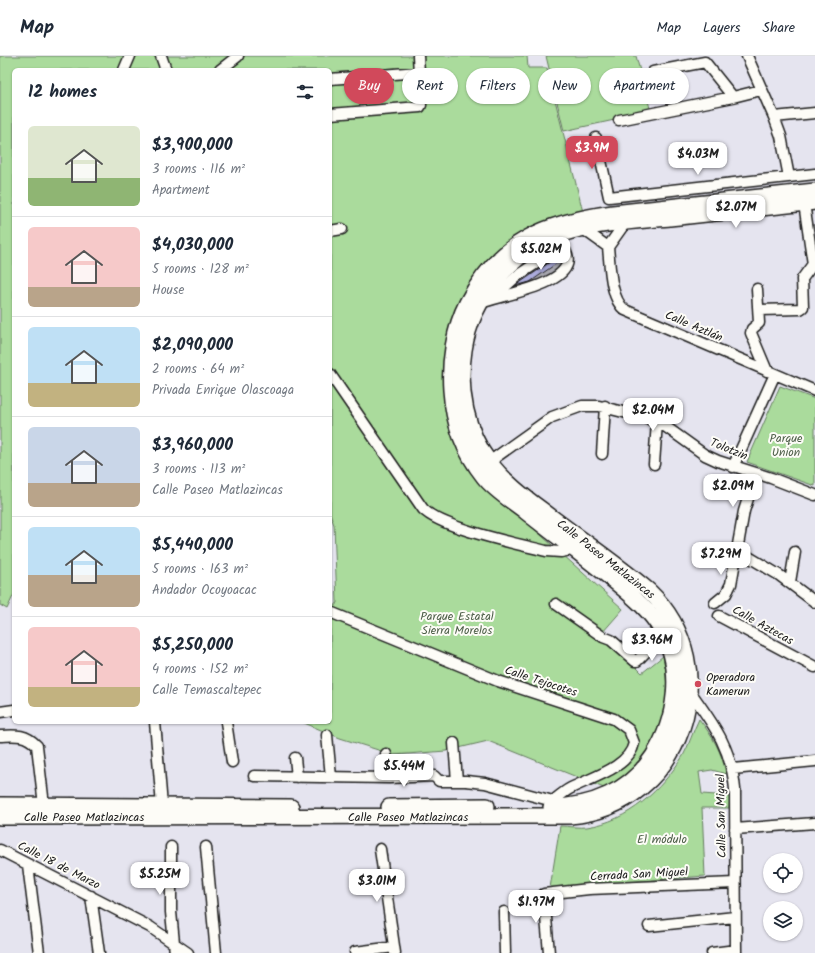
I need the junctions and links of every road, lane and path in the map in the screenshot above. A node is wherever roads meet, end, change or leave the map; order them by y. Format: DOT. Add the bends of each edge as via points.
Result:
graph roads {
  1 [pos="130,56"];
  2 [pos="161,56"];
  3 [pos="238,56"];
  4 [pos="418,56"];
  5 [pos="747,56"];
  6 [pos="125,68"];
  7 [pos="165,68"];
  8 [pos="223,68"];
  9 [pos="419,68"];
  10 [pos="674,68"];
  11 [pos="402,73"];
  12 [pos="332,79"];
  13 [pos="761,90"];
  14 [pos="733,97"];
  15 [pos="421,104"];
  16 [pos="815,113"];
  17 [pos="332,114"];
  18 [pos="774,117"];
  19 [pos="619,120"];
  20 [pos="596,138"];
  21 [pos="815,174"];
  22 [pos="789,177"];
  23 [pos="716,185"];
  24 [pos="815,191"];
  25 [pos="732,200"];
  26 [pos="812,207"];
  27 [pos="625,223"];
  28 [pos="342,229"];
  29 [pos="583,229"];
  30 [pos="332,231"];
  31 [pos="558,241"];
  32 [pos="608,247"];
  33 [pos="757,289"];
  34 [pos="486,301"];
  35 [pos="759,310"];
  36 [pos="771,373"];
  37 [pos="332,377"];
  38 [pos="815,390"];
  39 [pos="606,406"];
  40 [pos="657,422"];
  41 [pos="602,454"];
  42 [pos="489,462"];
  43 [pos="654,464"];
  44 [pos="733,467"];
  45 [pos="756,473"];
  46 [pos="815,495"];
  47 [pos="581,547"];
  48 [pos="737,550"];
  49 [pos="795,552"];
  50 [pos="790,582"];
  51 [pos="815,602"];
  52 [pos="715,603"];
  53 [pos="556,604"];
  54 [pos="332,613"];
  55 [pos="719,616"];
  56 [pos="663,634"];
  57 [pos="815,667"];
  58 [pos="689,690"];
  59 [pos="12,710"];
  60 [pos="0,712"];
  61 [pos="155,724"];
  62 [pos="226,724"];
  63 [pos="327,735"];
  64 [pos="0,736"];
  65 [pos="454,743"];
  66 [pos="386,754"];
  67 [pos="295,758"];
  68 [pos="815,761"];
  69 [pos="232,762"];
  70 [pos="733,768"];
  71 [pos="254,776"];
  72 [pos="297,777"];
  73 [pos="331,777"];
  74 [pos="388,778"];
  75 [pos="457,781"];
  76 [pos="553,804"];
  77 [pos="0,805"];
  78 [pos="44,805"];
  79 [pos="162,806"];
  80 [pos="0,817"];
  81 [pos="815,822"];
  82 [pos="735,829"];
  83 [pos="171,847"];
  84 [pos="206,847"];
  85 [pos="380,849"];
  86 [pos="0,850"];
  87 [pos="28,865"];
  88 [pos="734,883"];
  89 [pos="92,896"];
  90 [pos="504,912"];
  91 [pos="735,917"];
  92 [pos="649,926"];
  93 [pos="174,942"];
  94 [pos="394,950"];
  95 [pos="736,951"];
  96 [pos="355,952"];
  97 [pos="39,953"];
  98 [pos="99,953"];
  99 [pos="175,953"];
  100 [pos="188,953"];
  101 [pos="216,953"];
  102 [pos="505,953"];
  103 [pos="548,953"];
  104 [pos="712,953"];
  1 -- 6 [label="street"];
  2 -- 7 [label="street"];
  3 -- 8 [label="street"];
  4 -- 9 [label="street"];
  5 -- 13 [label="street"];
  10 -- 14 [label="street" via="705,62"];
  11 -- 12 [label="street"];
  13 -- 14 [label="street"];
  13 -- 18 [label="street"];
  14 -- 19 [label="street"];
  15 -- 17 [label="street" via="418,108"];
  16 -- 18 [label="street"];
  18 -- 22 [label="street" via="781,136"];
  20 -- 23 [label="street" via="609,197"];
  21 -- 22 [label="street"];
  22 -- 23 [label="street"];
  23 -- 25 [label="street"];
  24 -- 25 [label="highway, Calle Paseo Matlazincas"];
  25 -- 47 [label="highway, Calle Paseo Matlazincas" via="586,217 552,226 516,245 497,260 481,278 465,307 458,328 450,374 453,413 464,444 488,482"];
  26 -- 27 [label="highway, Calle Paseo Matlazincas"];
  26 -- 35 [label="street" via="813,264 802,279 803,306 800,309"];
  27 -- 29 [label="highway, Calle Paseo Matlazincas"];
  27 -- 32 [label="street"];
  28 -- 30 [label="street"];
  29 -- 31 [label="highway, Calle Paseo Matlazincas"];
  29 -- 32 [label="street"];
  31 -- 34 [label="highway, Calle Paseo Matlazincas" via="529,251 508,268"];
  31 -- 34 [label="street" via="567,254 567,262 556,278"];
  32 -- 36 [label="street, Calle Aztlán" via="615,294 620,306 625,310"];
  33 -- 35 [label="street"];
  34 -- 42 [label="highway, Calle Paseo Matlazincas" via="471,322 465,345 463,388 472,431"];
  35 -- 36 [label="street" via="760,323 752,329 752,334"];
  36 -- 38 [label="street, Calle Aztlán"];
  36 -- 44 [label="street"];
  37 -- 47 [label="street" via="428,515 452,526 546,551 561,552"];
  39 -- 40 [label="street, Tolotzin"];
  39 -- 41 [label="street"];
  39 -- 42 [label="street, Tolotzin" via="582,406 556,415"];
  40 -- 43 [label="street"];
  40 -- 44 [label="street, Tolotzin" via="705,455"];
  42 -- 47 [label="highway, Calle Paseo Matlazincas" via="517,491"];
  44 -- 45 [label="street, Tolotzin"];
  45 -- 46 [label="street, Tolotzin"];
  45 -- 48 [label="street" via="744,511"];
  47 -- 56 [label="highway, Calle Paseo Matlazincas" via="639,603"];
  47 -- 58 [label="highway, Calle Paseo Matlazincas" via="638,581 666,608 682,639"];
  48 -- 50 [label="street"];
  48 -- 52 [label="street" via="728,592"];
  49 -- 50 [label="street"];
  50 -- 51 [label="street"];
  53 -- 56 [label="street" via="610,640 635,661"];
  54 -- 76 [label="street, Calle Tejocotes" via="498,681 614,719 629,730 633,746 623,759 606,772 573,787"];
  55 -- 57 [label="street, Calle Aztecas"];
  56 -- 76 [label="highway, Calle Paseo Matlazincas" via="672,660 674,703 667,729 649,763 631,781 607,796 589,802"];
  58 -- 70 [label="street, Calle San Miguel" via="722,740"];
  58 -- 80 [label="highway, Calle Paseo Matlazincas" via="687,710 679,736 660,770 632,795 610,807 588,814 422,817"];
  59 -- 60 [label="street"];
  61 -- 79 [label="street"];
  62 -- 69 [label="street"];
  63 -- 73 [label="street"];
  64 -- 78 [label="street" via="24,736 38,746"];
  65 -- 75 [label="street"];
  66 -- 74 [label="street"];
  67 -- 72 [label="street"];
  68 -- 70 [label="street"];
  70 -- 82 [label="street, Calle San Miguel"];
  71 -- 72 [label="street"];
  72 -- 73 [label="street"];
  73 -- 74 [label="street"];
  74 -- 75 [label="street" via="434,776 439,781"];
  75 -- 76 [label="street" via="498,786"];
  76 -- 79 [label="highway, Calle Paseo Matlazincas"];
  77 -- 78 [label="highway, Calle Paseo Matlazincas"];
  78 -- 79 [label="highway, Calle Paseo Matlazincas"];
  81 -- 82 [label="street"];
  82 -- 88 [label="street, Calle San Miguel"];
  83 -- 93 [label="street" via="171,912"];
  84 -- 101 [label="street"];
  85 -- 94 [label="street"];
  86 -- 87 [label="street, Calle 18 de Marzo"];
  87 -- 89 [label="street, Calle 18 de Marzo"];
  87 -- 97 [label="street"];
  88 -- 91 [label="street, Calle San Miguel"];
  88 -- 103 [label="street, Cerrada San Miguel" via="589,889 544,894"];
  89 -- 93 [label="street, Calle 18 de Marzo"];
  89 -- 98 [label="street"];
  90 -- 102 [label="street"];
  91 -- 92 [label="street"];
  91 -- 95 [label="street, Calle San Miguel"];
  93 -- 99 [label="street"];
  93 -- 100 [label="street, Calle 18 de Marzo"];
  94 -- 96 [label="street"];
  95 -- 104 [label="street"];
}
